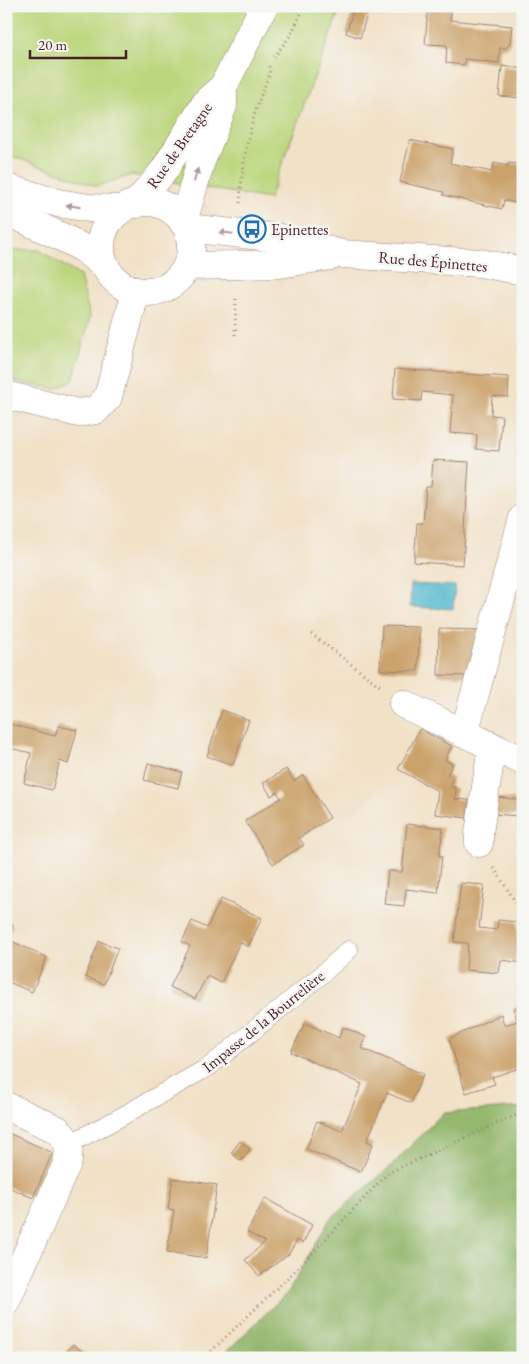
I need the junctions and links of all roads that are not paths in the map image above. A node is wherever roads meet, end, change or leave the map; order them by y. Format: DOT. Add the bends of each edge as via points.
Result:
graph roads {
  1 [pos="264,6"];
  2 [pos="223,87"];
  3 [pos="6,188"];
  4 [pos="129,206"];
  5 [pos="6,211"];
  6 [pos="185,225"];
  7 [pos="342,254"];
  8 [pos="105,266"];
  9 [pos="187,266"];
  10 [pos="523,271"];
  11 [pos="136,291"];
  12 [pos="6,395"];
  13 [pos="523,518"];
  14 [pos="403,704"];
  15 [pos="464,734"];
  16 [pos="492,747"];
  17 [pos="523,761"];
  18 [pos="479,843"];
  19 [pos="349,950"];
  20 [pos="6,1106"];
  21 [pos="69,1144"];
  22 [pos="6,1301"];
  1 -- 2 [label="street, Rue de Bretagne"];
  2 -- 4 [label="street, Rue de Bretagne" via="207,100 163,172"];
  6 -- 2 [label="street, Rue de Bretagne, one-way" via="200,161 223,106"];
  4 -- 3 [label="street, one-way" via="89,208"];
  4 -- 6 [label="street" via="162,205 174,212"];
  4 -- 8 [label="street" via="113,216 103,235 101,245"];
  5 -- 8 [label="street" via="68,240"];
  7 -- 6 [label="street, Rue des Épinettes, one-way" via="280,238"];
  6 -- 9 [label="street" via="191,247"];
  7 -- 9 [label="street, Rue des Épinettes" via="280,264"];
  7 -- 10 [label="street, Rue des Épinettes" via="480,263"];
  8 -- 11 [label="street" via="123,286"];
  9 -- 11 [label="street" via="181,276 160,290"];
  11 -- 12 [label="street" via="108,397 96,410 78,413"];
  13 -- 15 [label="street"];
  14 -- 15 [label="street"];
  15 -- 16 [label="street"];
  16 -- 17 [label="street"];
  16 -- 18 [label="street"];
  19 -- 21 [label="lane, Impasse de la Bourrelière" via="210,1066"];
  20 -- 21 [label="street" via="58,1130"];
  21 -- 22 [label="street" via="68,1161"];
}
